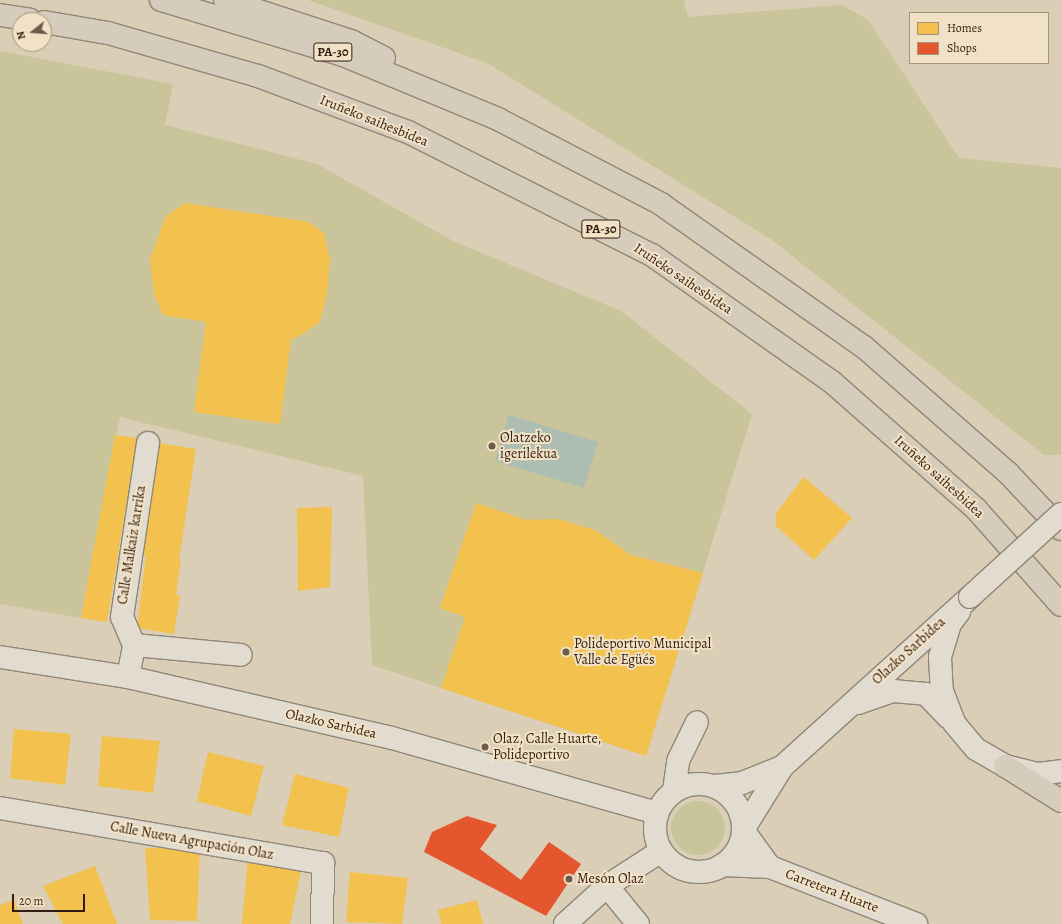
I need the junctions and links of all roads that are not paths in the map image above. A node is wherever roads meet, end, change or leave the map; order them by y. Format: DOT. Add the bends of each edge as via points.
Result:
graph roads {
  1 [pos="161,0"];
  2 [pos="225,0"];
  3 [pos="0,15"];
  4 [pos="12,17"];
  5 [pos="52,23"];
  6 [pos="498,119"];
  7 [pos="875,356"];
  8 [pos="148,443"];
  9 [pos="1061,513"];
  10 [pos="1061,529"];
  11 [pos="970,597"];
  12 [pos="1061,605"];
  13 [pos="134,645"];
  14 [pos="241,655"];
  15 [pos="0,657"];
  16 [pos="128,677"];
  17 [pos="849,706"];
  18 [pos="954,722"];
  19 [pos="1005,766"];
  20 [pos="782,767"];
  21 [pos="1061,771"];
  22 [pos="707,785"];
  23 [pos="674,791"];
  24 [pos="1061,801"];
  25 [pos="0,808"];
  26 [pos="657,813"];
  27 [pos="743,830"];
  28 [pos="661,851"];
  29 [pos="722,865"];
  30 [pos="770,868"];
  31 [pos="607,886"];
  32 [pos="322,924"];
  33 [pos="564,924"];
  34 [pos="638,924"];
  35 [pos="916,924"];
  1 -- 6 [label="highway, PA-30" via="343,55"];
  2 -- 6 [label="highway" via="351,40"];
  3 -- 4 [label="highway"];
  5 -- 12 [label="highway, Iruñeko saihesbidea / PA-30" via="108,33 258,76 408,132 652,255 832,382 976,509"];
  6 -- 7 [label="highway, PA-30" via="661,204"];
  7 -- 9 [label="highway" via="974,429"];
  7 -- 10 [label="highway, PA-30" via="1008,473"];
  8 -- 13 [label="street, Calle Malkaiz karrika" via="122,617"];
  9 -- 11 [label="street, bridge"];
  11 -- 17 [label="street, Olazko Sarbidea"];
  11 -- 18 [label="street" via="950,624 940,657 942,691"];
  13 -- 14 [label="street"];
  13 -- 16 [label="street"];
  15 -- 16 [label="street, Olazko Sarbidea"];
  16 -- 26 [label="street, Olazko Sarbidea" via="392,738"];
  17 -- 18 [label="street, Olazko Sarbidea" via="893,691 926,694"];
  17 -- 20 [label="street, Olazko Sarbidea"];
  18 -- 19 [label="street" via="976,749"];
  19 -- 21 [label="street" via="1038,774"];
  19 -- 24 [label="highway"];
  20 -- 22 [label="street, Olazko Sarbidea" via="742,783"];
  20 -- 27 [label="street, Olazko Sarbidea"];
  22 -- 23 [label="street" via="686,785"];
  22 -- 23 [label="street" via="692,763 697,722 678,761"];
  22 -- 27 [label="street" via="726,793 736,804"];
  23 -- 26 [label="street"];
  25 -- 32 [label="street, Calle Nueva Agrupación Olaz" via="323,863"];
  26 -- 28 [label="street" via="655,827"];
  27 -- 29 [label="street" via="740,844"];
  27 -- 30 [label="street, Carretera Huarte"];
  28 -- 29 [label="street" via="670,862 696,872 710,871"];
  28 -- 31 [label="street"];
  29 -- 30 [label="street, Carretera Huarte"];
  30 -- 35 [label="street, Carretera Huarte"];
  31 -- 33 [label="street"];
  31 -- 34 [label="street"];
}
